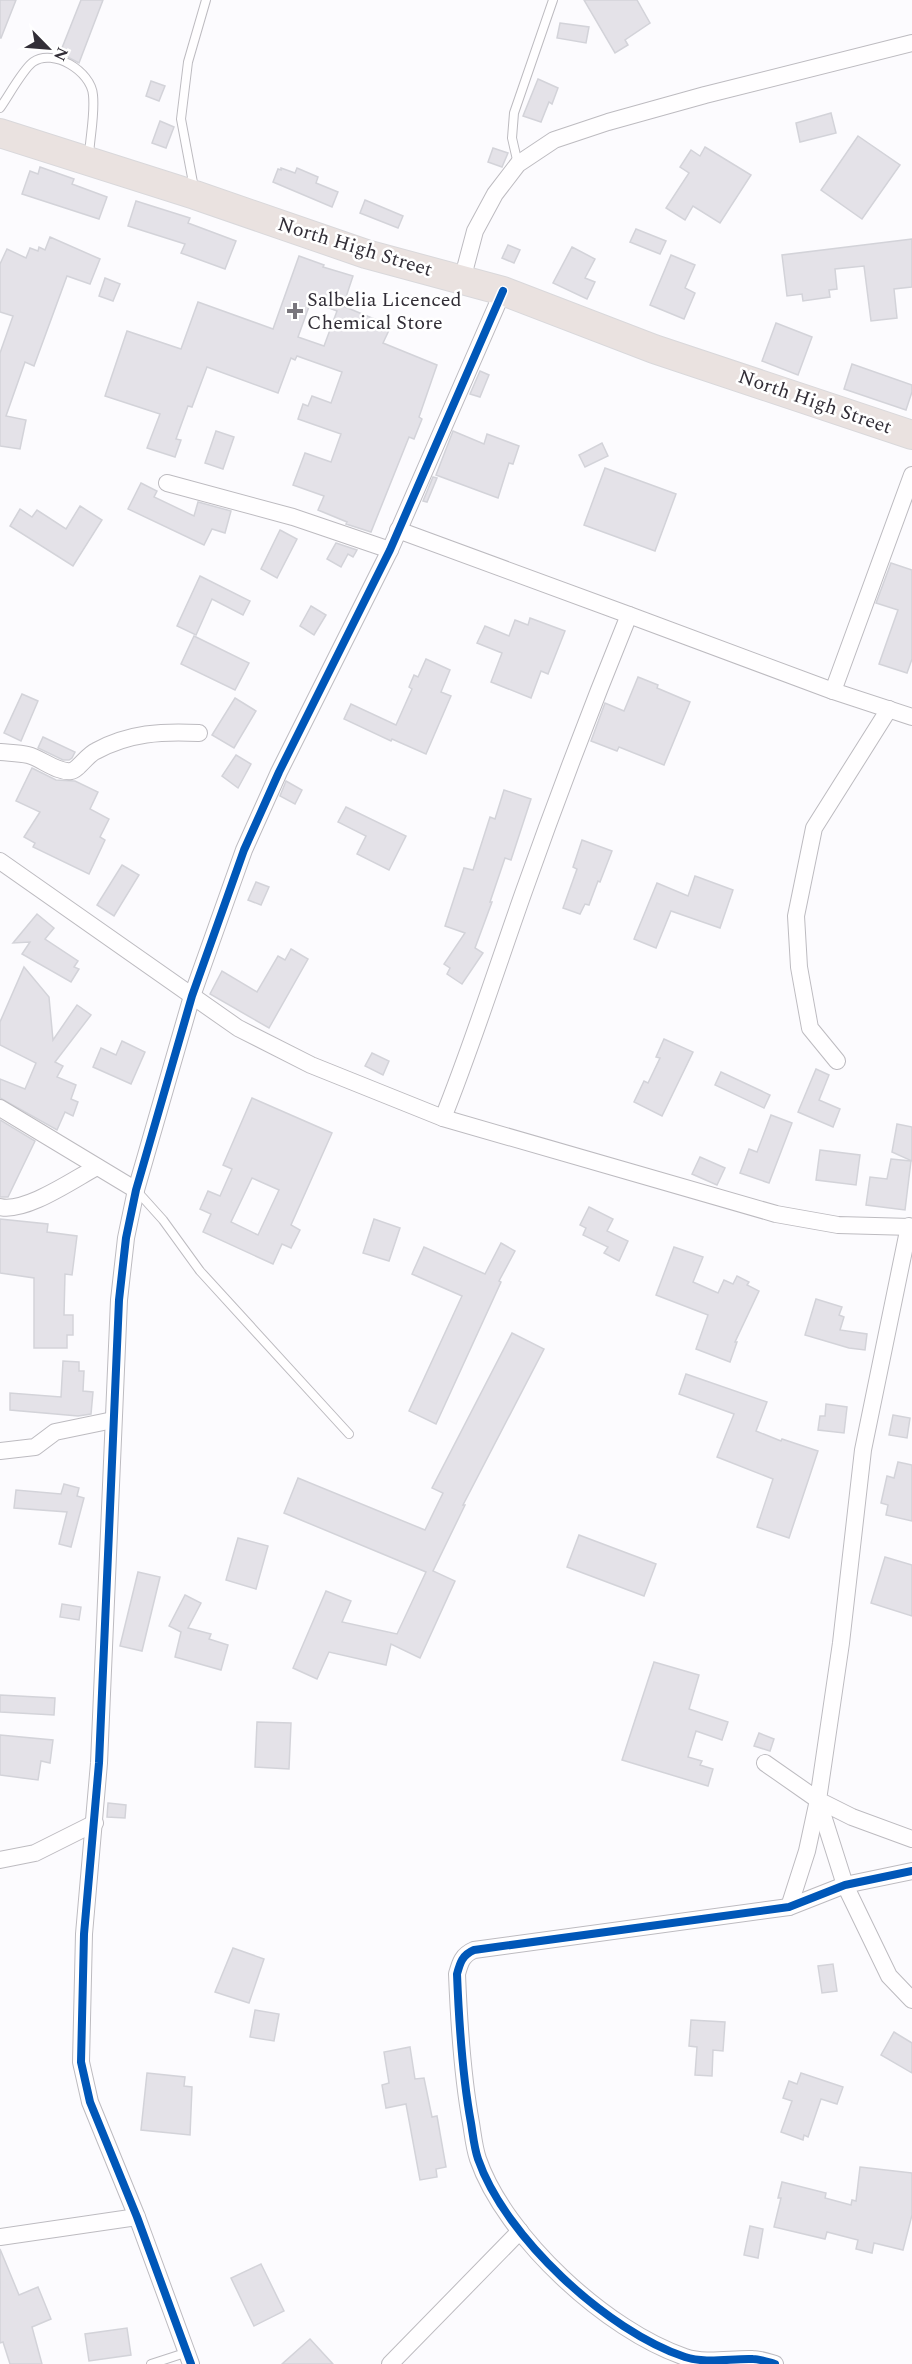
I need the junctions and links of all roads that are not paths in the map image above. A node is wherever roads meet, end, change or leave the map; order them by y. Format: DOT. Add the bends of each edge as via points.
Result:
graph roads {
  1 [pos="206,0"];
  2 [pos="553,0"];
  3 [pos="912,43"];
  4 [pos="0,108"];
  5 [pos="0,133"];
  6 [pos="89,162"];
  7 [pos="518,164"];
  8 [pos="195,195"];
  9 [pos="462,280"];
  10 [pos="503,291"];
  11 [pos="912,435"];
  12 [pos="912,475"];
  13 [pos="167,483"];
  14 [pos="398,530"];
  15 [pos="390,550"];
  16 [pos="629,615"];
  17 [pos="833,691"];
  18 [pos="889,708"];
  19 [pos="912,717"];
  20 [pos="199,733"];
  21 [pos="0,752"];
  22 [pos="0,861"];
  23 [pos="192,996"];
  24 [pos="837,1061"];
  25 [pos="0,1108"];
  26 [pos="443,1118"];
  27 [pos="97,1167"];
  28 [pos="135,1190"];
  29 [pos="0,1207"];
  30 [pos="911,1226"];
  31 [pos="113,1420"];
  32 [pos="349,1434"];
  33 [pos="0,1451"];
  34 [pos="765,1763"];
  35 [pos="818,1800"];
  36 [pos="95,1823"];
  37 [pos="912,1839"];
  38 [pos="0,1860"];
  39 [pos="912,1871"];
  40 [pos="845,1884"];
  41 [pos="789,1907"];
  42 [pos="912,2000"];
  43 [pos="137,2217"];
  44 [pos="520,2231"];
  45 [pos="0,2237"];
  46 [pos="190,2358"];
  47 [pos="151,2364"];
  48 [pos="390,2364"];
  49 [pos="775,2364"];
  1 -- 8 [label="lane" via="188,62 181,119"];
  2 -- 7 [label="lane" via="514,113"];
  3 -- 7 [label="street" via="608,122 554,140"];
  4 -- 6 [label="lane" via="33,62 47,57 78,68 88,79 93,94"];
  5 -- 6 [label="highway, North High Street"];
  6 -- 8 [label="highway, North High Street"];
  7 -- 9 [label="street" via="495,194 475,231"];
  8 -- 9 [label="highway, North High Street" via="366,254"];
  9 -- 10 [label="highway, North High Street"];
  10 -- 11 [label="highway, North High Street" via="654,349"];
  10 -- 14 [label="street"];
  12 -- 17 [label="street"];
  13 -- 15 [label="street" via="293,516"];
  14 -- 15 [label="street"];
  14 -- 16 [label="street"];
  15 -- 23 [label="street" via="244,850"];
  16 -- 17 [label="street"];
  16 -- 26 [label="street" via="524,890"];
  17 -- 18 [label="street"];
  18 -- 19 [label="street"];
  18 -- 24 [label="street" via="813,828 796,916 799,967 810,1028"];
  20 -- 21 [label="street" via="144,734 96,751 71,771 27,755"];
  22 -- 23 [label="street"];
  23 -- 26 [label="street" via="238,1028 311,1065"];
  23 -- 28 [label="street"];
  25 -- 27 [label="street"];
  26 -- 30 [label="street" via="776,1214 838,1225"];
  27 -- 28 [label="street"];
  27 -- 29 [label="street" via="34,1200 7,1209"];
  28 -- 31 [label="street" via="119,1300"];
  28 -- 32 [label="lane" via="200,1270"];
  30 -- 35 [label="street" via="863,1450"];
  31 -- 33 [label="street" via="55,1432 35,1447"];
  31 -- 36 [label="street"];
  34 -- 35 [label="street"];
  35 -- 37 [label="street"];
  35 -- 40 [label="street"];
  35 -- 41 [label="street"];
  36 -- 38 [label="street" via="35,1853"];
  36 -- 43 [label="street" via="84,1934 81,2062 90,2102"];
  39 -- 40 [label="street"];
  40 -- 41 [label="street"];
  40 -- 42 [label="street" via="889,1976"];
  41 -- 44 [label="street" via="466,1953 457,1974 465,2089 477,2156 487,2182"];
  43 -- 45 [label="street"];
  43 -- 46 [label="street"];
  44 -- 48 [label="street"];
  44 -- 49 [label="street" via="556,2274 637,2335 688,2359 755,2359"];
  46 -- 47 [label="lane"];
}
